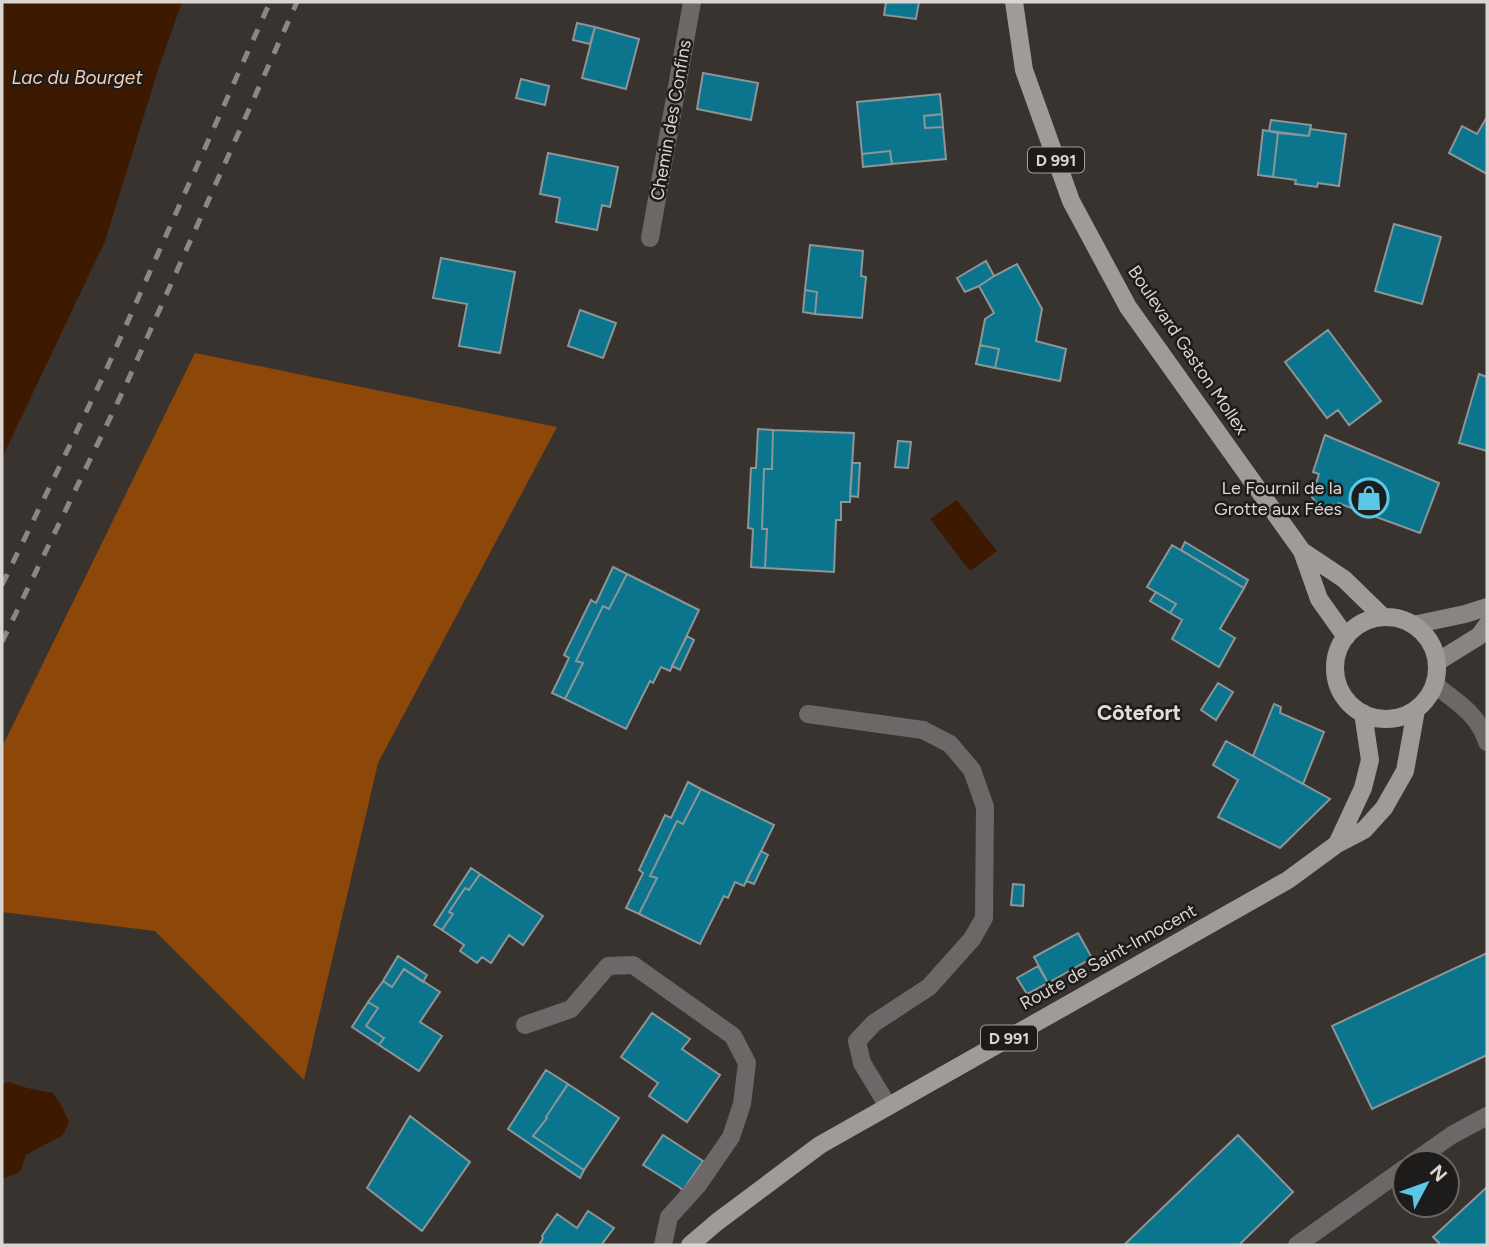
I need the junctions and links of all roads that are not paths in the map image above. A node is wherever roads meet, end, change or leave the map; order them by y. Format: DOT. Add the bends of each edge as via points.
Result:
graph roads {
  1 [pos="692,2"];
  2 [pos="1014,2"];
  3 [pos="650,238"];
  4 [pos="1302,551"];
  5 [pos="1487,607"];
  6 [pos="1382,616"];
  7 [pos="1413,625"];
  8 [pos="1487,625"];
  9 [pos="1346,637"];
  10 [pos="1437,662"];
  11 [pos="1435,685"];
  12 [pos="1416,710"];
  13 [pos="1363,713"];
  14 [pos="808,714"];
  15 [pos="1487,742"];
  16 [pos="1337,845"];
  17 [pos="525,1025"];
  18 [pos="888,1106"];
  19 [pos="1487,1116"];
  20 [pos="1432,1149"];
  21 [pos="1391,1178"];
  22 [pos="663,1245"];
  23 [pos="691,1245"];
  24 [pos="1297,1245"];
  1 -- 3 [label="street, Chemin des Confins"];
  2 -- 4 [label="main road, Boulevard Gaston Mollex / D 991" via="1024,71 1070,201 1128,307"];
  4 -- 6 [label="main road, Boulevard Gaston Mollex / D 991" via="1344,579"];
  4 -- 9 [label="main road, Boulevard Gaston Mollex / D 991" via="1319,598"];
  5 -- 7 [label="street"];
  6 -- 7 [label="main road"];
  6 -- 9 [label="main road" via="1368,620"];
  7 -- 10 [label="main road" via="1425,634"];
  8 -- 10 [label="street" via="1479,636"];
  9 -- 13 [label="main road" via="1335,665 1337,679 1350,705"];
  10 -- 11 [label="main road"];
  11 -- 12 [label="main road"];
  11 -- 15 [label="street" via="1466,709 1483,728"];
  12 -- 13 [label="main road" via="1390,719"];
  12 -- 16 [label="main road, Route de Saint-Innocent / D 991" via="1405,771 1384,808 1364,830"];
  13 -- 16 [label="main road, Route de Saint-Innocent / D 991" via="1370,760 1363,788"];
  14 -- 18 [label="street" via="923,730 950,744 972,770 985,807 984,918 972,939 929,987 874,1023 857,1041 862,1063"];
  16 -- 18 [label="main road, Route de Saint-Innocent / D 991" via="1288,880"];
  17 -- 22 [label="street" via="571,1009 608,966 634,965 733,1036 747,1063 732,1137 669,1217"];
  18 -- 23 [label="main road, Route de Saint-Innocent / D 991" via="820,1145"];
  19 -- 20 [label="street"];
  21 -- 24 [label="street"];
}
